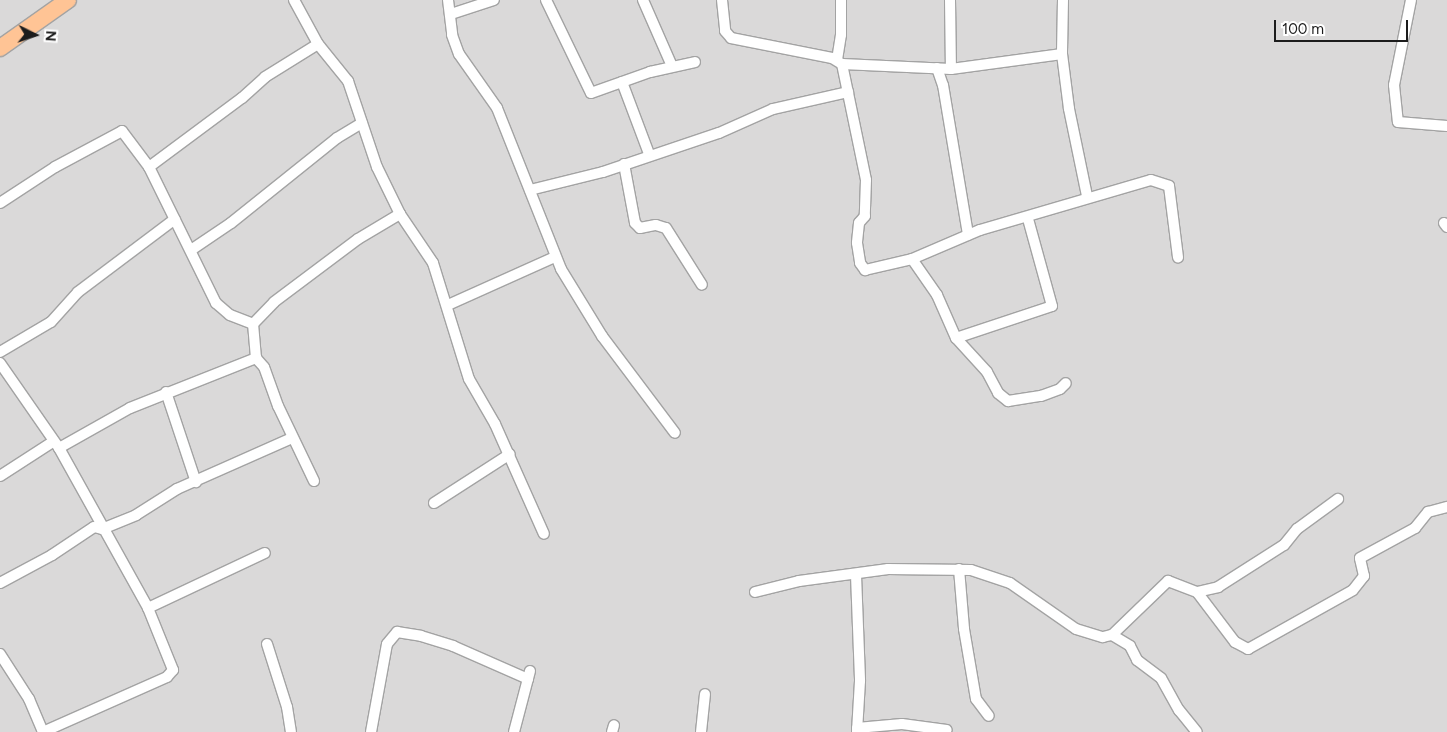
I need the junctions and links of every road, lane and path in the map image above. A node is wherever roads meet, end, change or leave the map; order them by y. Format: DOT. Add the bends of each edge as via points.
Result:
graph roads {
  1 [pos="68,0"];
  2 [pos="294,0"];
  3 [pos="448,0"];
  4 [pos="494,0"];
  5 [pos="546,0"];
  6 [pos="642,0"];
  7 [pos="722,0"];
  8 [pos="841,0"];
  9 [pos="950,0"];
  10 [pos="1063,0"];
  11 [pos="1410,0"];
  12 [pos="451,14"];
  13 [pos="318,44"];
  14 [pos="0,48"];
  15 [pos="1062,54"];
  16 [pos="695,62"];
  17 [pos="840,62"];
  18 [pos="672,66"];
  19 [pos="937,68"];
  20 [pos="950,69"];
  21 [pos="622,82"];
  22 [pos="848,92"];
  23 [pos="362,123"];
  24 [pos="1447,126"];
  25 [pos="649,154"];
  26 [pos="624,164"];
  27 [pos="149,167"];
  28 [pos="530,190"];
  29 [pos="1087,196"];
  30 [pos="0,203"];
  31 [pos="400,214"];
  32 [pos="175,219"];
  33 [pos="1028,219"];
  34 [pos="968,235"];
  35 [pos="191,250"];
  36 [pos="555,257"];
  37 [pos="1178,257"];
  38 [pos="912,259"];
  39 [pos="702,285"];
  40 [pos="448,305"];
  41 [pos="253,324"];
  42 [pos="956,338"];
  43 [pos="0,352"];
  44 [pos="256,358"];
  45 [pos="0,364"];
  46 [pos="1066,383"];
  47 [pos="166,392"];
  48 [pos="675,433"];
  49 [pos="292,438"];
  50 [pos="56,445"];
  51 [pos="510,454"];
  52 [pos="0,476"];
  53 [pos="196,482"];
  54 [pos="314,482"];
  55 [pos="1338,499"];
  56 [pos="434,503"];
  57 [pos="1447,508"];
  58 [pos="102,529"];
  59 [pos="544,534"];
  60 [pos="265,553"];
  61 [pos="959,569"];
  62 [pos="856,575"];
  63 [pos="0,583"];
  64 [pos="754,592"];
  65 [pos="1197,592"];
  66 [pos="148,608"];
  67 [pos="1112,635"];
  68 [pos="267,644"];
  69 [pos="0,654"];
  70 [pos="705,694"];
  71 [pos="988,716"];
  72 [pos="857,730"];
  73 [pos="947,730"];
  74 [pos="43,732"];
  75 [pos="291,732"];
  76 [pos="371,732"];
  77 [pos="514,732"];
  78 [pos="701,732"];
  79 [pos="1197,732"];
  1 -- 14 [label="main road"];
  2 -- 13 [label="street"];
  3 -- 12 [label="street"];
  4 -- 12 [label="street"];
  5 -- 21 [label="street" via="590,92 599,92"];
  6 -- 18 [label="street"];
  7 -- 17 [label="street" via="725,31 731,38"];
  8 -- 17 [label="street"];
  9 -- 20 [label="street"];
  10 -- 15 [label="street"];
  11 -- 24 [label="street" via="1394,85 1398,122"];
  12 -- 28 [label="street" via="452,35 459,54 497,108"];
  13 -- 23 [label="street" via="348,81"];
  13 -- 27 [label="street" via="265,77"];
  15 -- 20 [label="street"];
  15 -- 29 [label="street" via="1069,109"];
  16 -- 18 [label="street"];
  17 -- 19 [label="street"];
  17 -- 22 [label="street"];
  18 -- 21 [label="street"];
  19 -- 20 [label="street"];
  19 -- 34 [label="street" via="943,85"];
  21 -- 25 [label="street"];
  22 -- 25 [label="street" via="774,109 718,133"];
  22 -- 38 [label="street" via="866,180 865,216 860,223 856,244 860,264 865,270"];
  23 -- 31 [label="street" via="377,167"];
  23 -- 35 [label="street" via="337,138 231,223"];
  25 -- 26 [label="street"];
  26 -- 28 [label="street"];
  26 -- 39 [label="street" via="635,223 640,228 656,225 666,228"];
  27 -- 30 [label="street" via="125,133 120,131"];
  27 -- 32 [label="street"];
  28 -- 36 [label="street"];
  29 -- 33 [label="street"];
  29 -- 37 [label="street" via="1151,180 1166,182 1172,196"];
  31 -- 40 [label="street" via="433,263"];
  31 -- 41 [label="street" via="358,238 274,302"];
  32 -- 35 [label="street"];
  32 -- 43 [label="street" via="78,292 51,322"];
  33 -- 34 [label="street"];
  33 -- 42 [label="street" via="1052,306"];
  34 -- 38 [label="street"];
  35 -- 41 [label="street" via="216,302 230,315"];
  36 -- 40 [label="street"];
  36 -- 48 [label="street" via="602,336"];
  38 -- 42 [label="street" via="937,295"];
  40 -- 51 [label="street" via="469,378"];
  41 -- 44 [label="street"];
  42 -- 46 [label="street" via="987,372 998,393 1008,401 1040,396 1060,389"];
  44 -- 47 [label="street"];
  44 -- 49 [label="street" via="264,367"];
  45 -- 50 [label="street"];
  47 -- 50 [label="street"];
  47 -- 53 [label="street"];
  49 -- 53 [label="street"];
  49 -- 54 [label="street"];
  50 -- 52 [label="street"];
  50 -- 58 [label="street"];
  51 -- 56 [label="street"];
  51 -- 59 [label="street"];
  53 -- 58 [label="street" via="177,489 136,515"];
  55 -- 65 [label="street" via="1297,529 1284,544 1218,587"];
  57 -- 65 [label="street" via="1428,512 1415,528 1360,558 1364,576 1353,590 1248,649 1235,642"];
  58 -- 63 [label="street" via="94,527 52,555"];
  58 -- 66 [label="street"];
  60 -- 66 [label="street"];
  61 -- 62 [label="street" via="888,569"];
  61 -- 67 [label="street" via="990,574 1010,583 1076,629 1094,636"];
  61 -- 71 [label="street" via="964,629 976,699"];
  62 -- 64 [label="street" via="799,581"];
  62 -- 72 [label="street" via="860,681"];
  65 -- 67 [label="street" via="1168,581"];
  66 -- 74 [label="street" via="173,667 172,673"];
  67 -- 79 [label="street" via="1130,646 1137,660 1161,678 1179,710"];
  68 -- 75 [label="street" via="287,707"];
  69 -- 74 [label="street" via="29,699"];
  70 -- 78 [label="street"];
  72 -- 73 [label="street" via="902,724"];
  76 -- 77 [label="street" via="386,644 397,632 453,646 529,675"];
}
